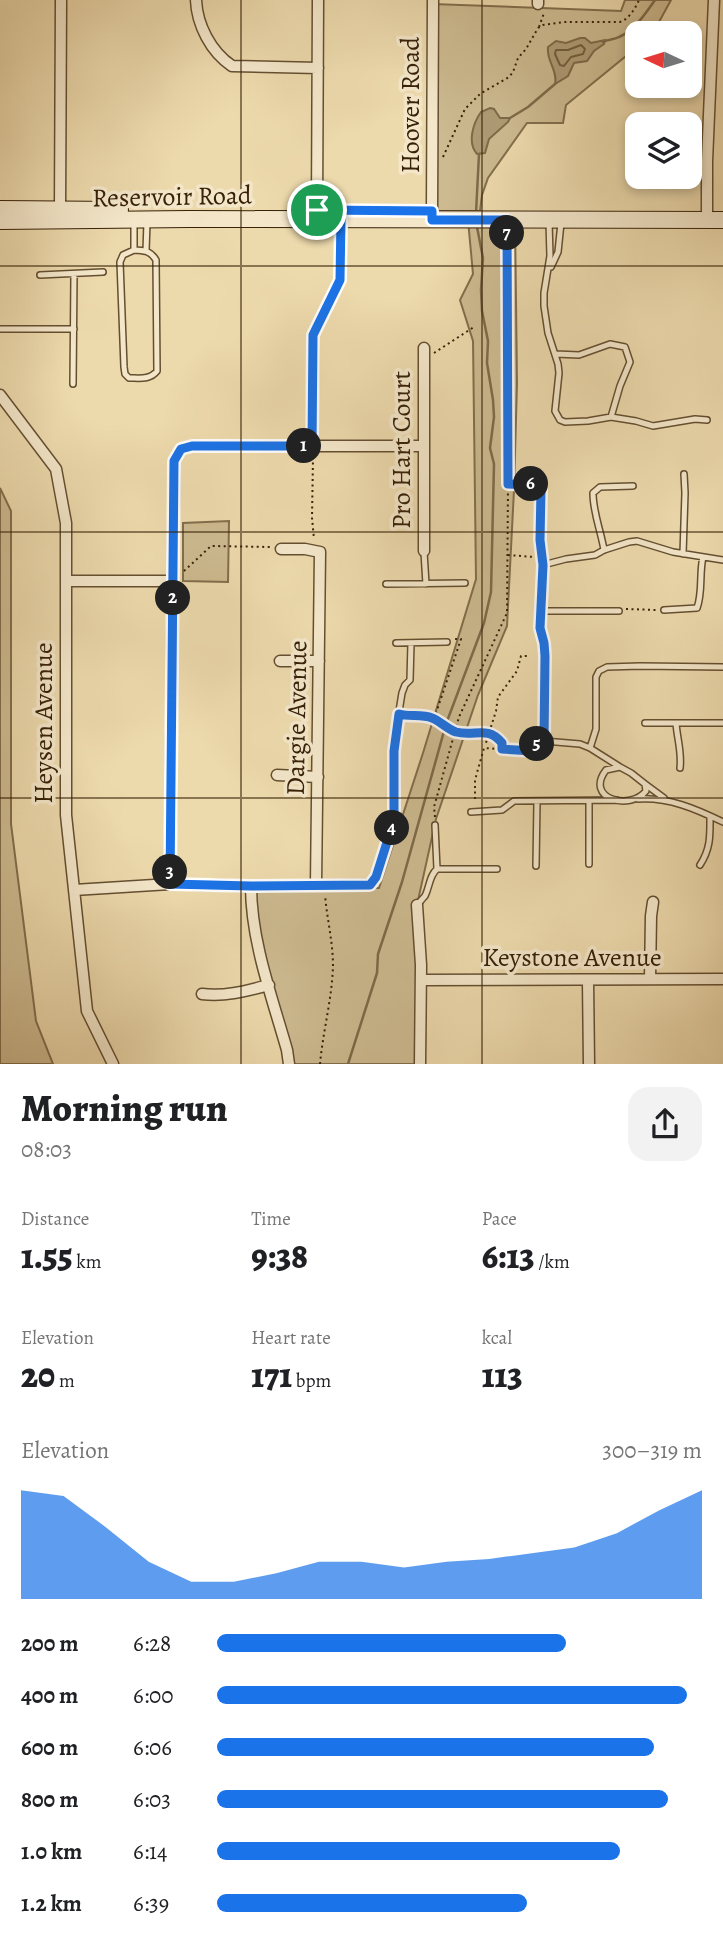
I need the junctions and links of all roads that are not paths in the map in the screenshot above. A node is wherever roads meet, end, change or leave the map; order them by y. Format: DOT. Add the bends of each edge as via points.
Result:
graph roads {
  1 [pos="61,0"];
  2 [pos="196,0"];
  3 [pos="318,0"];
  4 [pos="433,0"];
  5 [pos="714,0"];
  6 [pos="318,68"];
  7 [pos="0,209"];
  8 [pos="317,215"];
  9 [pos="432,215"];
  10 [pos="60,216"];
  11 [pos="715,216"];
  12 [pos="497,217"];
  13 [pos="555,220"];
  14 [pos="0,221"];
  15 [pos="141,221"];
  16 [pos="134,250"];
  17 [pos="146,251"];
  18 [pos="103,272"];
  19 [pos="549,272"];
  20 [pos="74,274"];
  21 [pos="40,275"];
  22 [pos="0,329"];
  23 [pos="74,329"];
  24 [pos="313,335"];
  25 [pos="424,353"];
  26 [pos="556,354"];
  27 [pos="74,384"];
  28 [pos="0,395"];
  29 [pos="611,417"];
  30 [pos="707,420"];
  31 [pos="312,446"];
  32 [pos="423,446"];
  33 [pos="684,474"];
  34 [pos="633,486"];
  35 [pos="541,490"];
  36 [pos="281,549"];
  37 [pos="604,550"];
  38 [pos="424,551"];
  39 [pos="683,554"];
  40 [pos="703,558"];
  41 [pos="723,560"];
  42 [pos="543,561"];
  43 [pos="66,581"];
  44 [pos="173,581"];
  45 [pos="465,583"];
  46 [pos="386,584"];
  47 [pos="426,584"];
  48 [pos="664,610"];
  49 [pos="540,611"];
  50 [pos="619,611"];
  51 [pos="447,642"];
  52 [pos="396,643"];
  53 [pos="411,643"];
  54 [pos="280,661"];
  55 [pos="319,661"];
  56 [pos="723,667"];
  57 [pos="645,723"];
  58 [pos="676,723"];
  59 [pos="723,723"];
  60 [pos="590,748"];
  61 [pos="597,753"];
  62 [pos="620,767"];
  63 [pos="680,768"];
  64 [pos="276,775"];
  65 [pos="602,775"];
  66 [pos="318,777"];
  67 [pos="645,784"];
  68 [pos="601,788"];
  69 [pos="617,800"];
  70 [pos="632,800"];
  71 [pos="670,801"];
  72 [pos="537,802"];
  73 [pos="589,802"];
  74 [pos="471,812"];
  75 [pos="710,816"];
  76 [pos="723,822"];
  77 [pos="435,825"];
  78 [pos="589,864"];
  79 [pos="701,865"];
  80 [pos="536,866"];
  81 [pos="437,869"];
  82 [pos="497,869"];
  83 [pos="170,884"];
  84 [pos="321,885"];
  85 [pos="370,885"];
  86 [pos="251,886"];
  87 [pos="74,890"];
  88 [pos="653,902"];
  89 [pos="417,905"];
  90 [pos="650,979"];
  91 [pos="723,979"];
  92 [pos="421,980"];
  93 [pos="588,980"];
  94 [pos="268,985"];
  95 [pos="202,994"];
  96 [pos="113,1064"];
  97 [pos="289,1064"];
  98 [pos="420,1064"];
  99 [pos="589,1064"];
  1 -- 10 [label="street"];
  2 -- 6 [label="street" via="201,28 232,66"];
  3 -- 6 [label="street"];
  4 -- 9 [label="street, Hoover Road"];
  5 -- 11 [label="street" via="707,161"];
  6 -- 8 [label="street"];
  7 -- 10 [label="main road, Reservoir Road"];
  8 -- 9 [label="main road, Reservoir Road"];
  8 -- 9 [label="main road, Reservoir Road" via="341,219"];
  8 -- 10 [label="main road, Reservoir Road"];
  8 -- 15 [label="main road, Reservoir Road"];
  9 -- 12 [label="main road, Reservoir Road"];
  10 -- 14 [label="main road, Reservoir Road"];
  10 -- 15 [label="main road, Reservoir Road"];
  11 -- 12 [label="main road, Reservoir Road"];
  11 -- 13 [label="main road, Reservoir Road"];
  12 -- 13 [label="main road, Reservoir Road"];
  13 -- 19 [label="lane"];
  13 -- 19 [label="lane" via="558,252"];
  15 -- 16 [label="lane"];
  15 -- 17 [label="lane"];
  16 -- 17 [label="lane"];
  16 -- 17 [label="lane" via="120,261 124,367 129,378 147,378 157,371 156,260"];
  18 -- 20 [label="lane"];
  19 -- 26 [label="lane" via="544,306"];
  20 -- 21 [label="lane"];
  20 -- 23 [label="lane"];
  22 -- 23 [label="lane"];
  23 -- 27 [label="lane"];
  24 -- 31 [label="street"];
  25 -- 32 [label="street, Pro Hart Court"];
  26 -- 29 [label="lane" via="555,411 560,419"];
  26 -- 29 [label="lane" via="579,355 610,344 625,347 630,362"];
  28 -- 43 [label="street, Heysen Avenue" via="56,470 66,523"];
  29 -- 30 [label="lane" via="653,426"];
  31 -- 32 [label="street"];
  31 -- 44 [label="street" via="181,449 174,461"];
  32 -- 38 [label="street, Pro Hart Court"];
  33 -- 39 [label="lane"];
  34 -- 37 [label="lane" via="600,486 593,494"];
  35 -- 42 [label="lane"];
  36 -- 55 [label="street, Dargie Avenue" via="316,551"];
  37 -- 39 [label="lane" via="637,541"];
  37 -- 42 [label="lane"];
  38 -- 47 [label="lane"];
  39 -- 40 [label="lane"];
  40 -- 41 [label="lane"];
  40 -- 48 [label="lane" via="697,608"];
  42 -- 49 [label="lane"];
  43 -- 44 [label="street"];
  43 -- 87 [label="street, Heysen Avenue" via="66,815"];
  44 -- 83 [label="street"];
  45 -- 47 [label="lane"];
  46 -- 47 [label="lane"];
  49 -- 50 [label="lane"];
  49 -- 60 [label="lane" via="545,656 544,741"];
  51 -- 53 [label="lane"];
  52 -- 53 [label="lane"];
  53 -- 85 [label="lane" via="410,680 402,693 394,751 394,820"];
  54 -- 55 [label="street"];
  55 -- 66 [label="street, Dargie Avenue"];
  56 -- 60 [label="lane" via="607,667 599,671 596,729"];
  57 -- 58 [label="lane"];
  58 -- 59 [label="lane"];
  58 -- 63 [label="lane"];
  60 -- 61 [label="lane"];
  61 -- 62 [label="lane"];
  61 -- 65 [label="lane"];
  62 -- 65 [label="lane"];
  62 -- 67 [label="lane"];
  64 -- 66 [label="street"];
  65 -- 68 [label="lane"];
  66 -- 84 [label="street, Dargie Avenue"];
  67 -- 70 [label="lane" via="643,795"];
  67 -- 71 [label="lane"];
  68 -- 69 [label="lane" via="608,799"];
  68 -- 73 [label="lane" via="597,799"];
  69 -- 70 [label="lane"];
  69 -- 73 [label="lane"];
  70 -- 71 [label="lane"];
  71 -- 75 [label="lane"];
  72 -- 73 [label="lane"];
  72 -- 74 [label="lane" via="514,801 502,810"];
  72 -- 80 [label="lane"];
  73 -- 78 [label="lane"];
  75 -- 76 [label="lane"];
  75 -- 79 [label="lane" via="707,855"];
  77 -- 81 [label="lane"];
  81 -- 82 [label="lane"];
  81 -- 89 [label="lane"];
  83 -- 86 [label="street"];
  83 -- 87 [label="street"];
  84 -- 85 [label="street"];
  84 -- 86 [label="street"];
  86 -- 94 [label="street"];
  87 -- 96 [label="street, Heysen Avenue" via="87,1011"];
  88 -- 90 [label="street"];
  89 -- 92 [label="street"];
  90 -- 91 [label="street, Keystone Avenue"];
  90 -- 93 [label="street, Keystone Avenue"];
  92 -- 93 [label="street, Keystone Avenue"];
  92 -- 98 [label="street"];
  93 -- 99 [label="street"];
  94 -- 95 [label="street" via="232,995"];
  94 -- 97 [label="street"];
}
